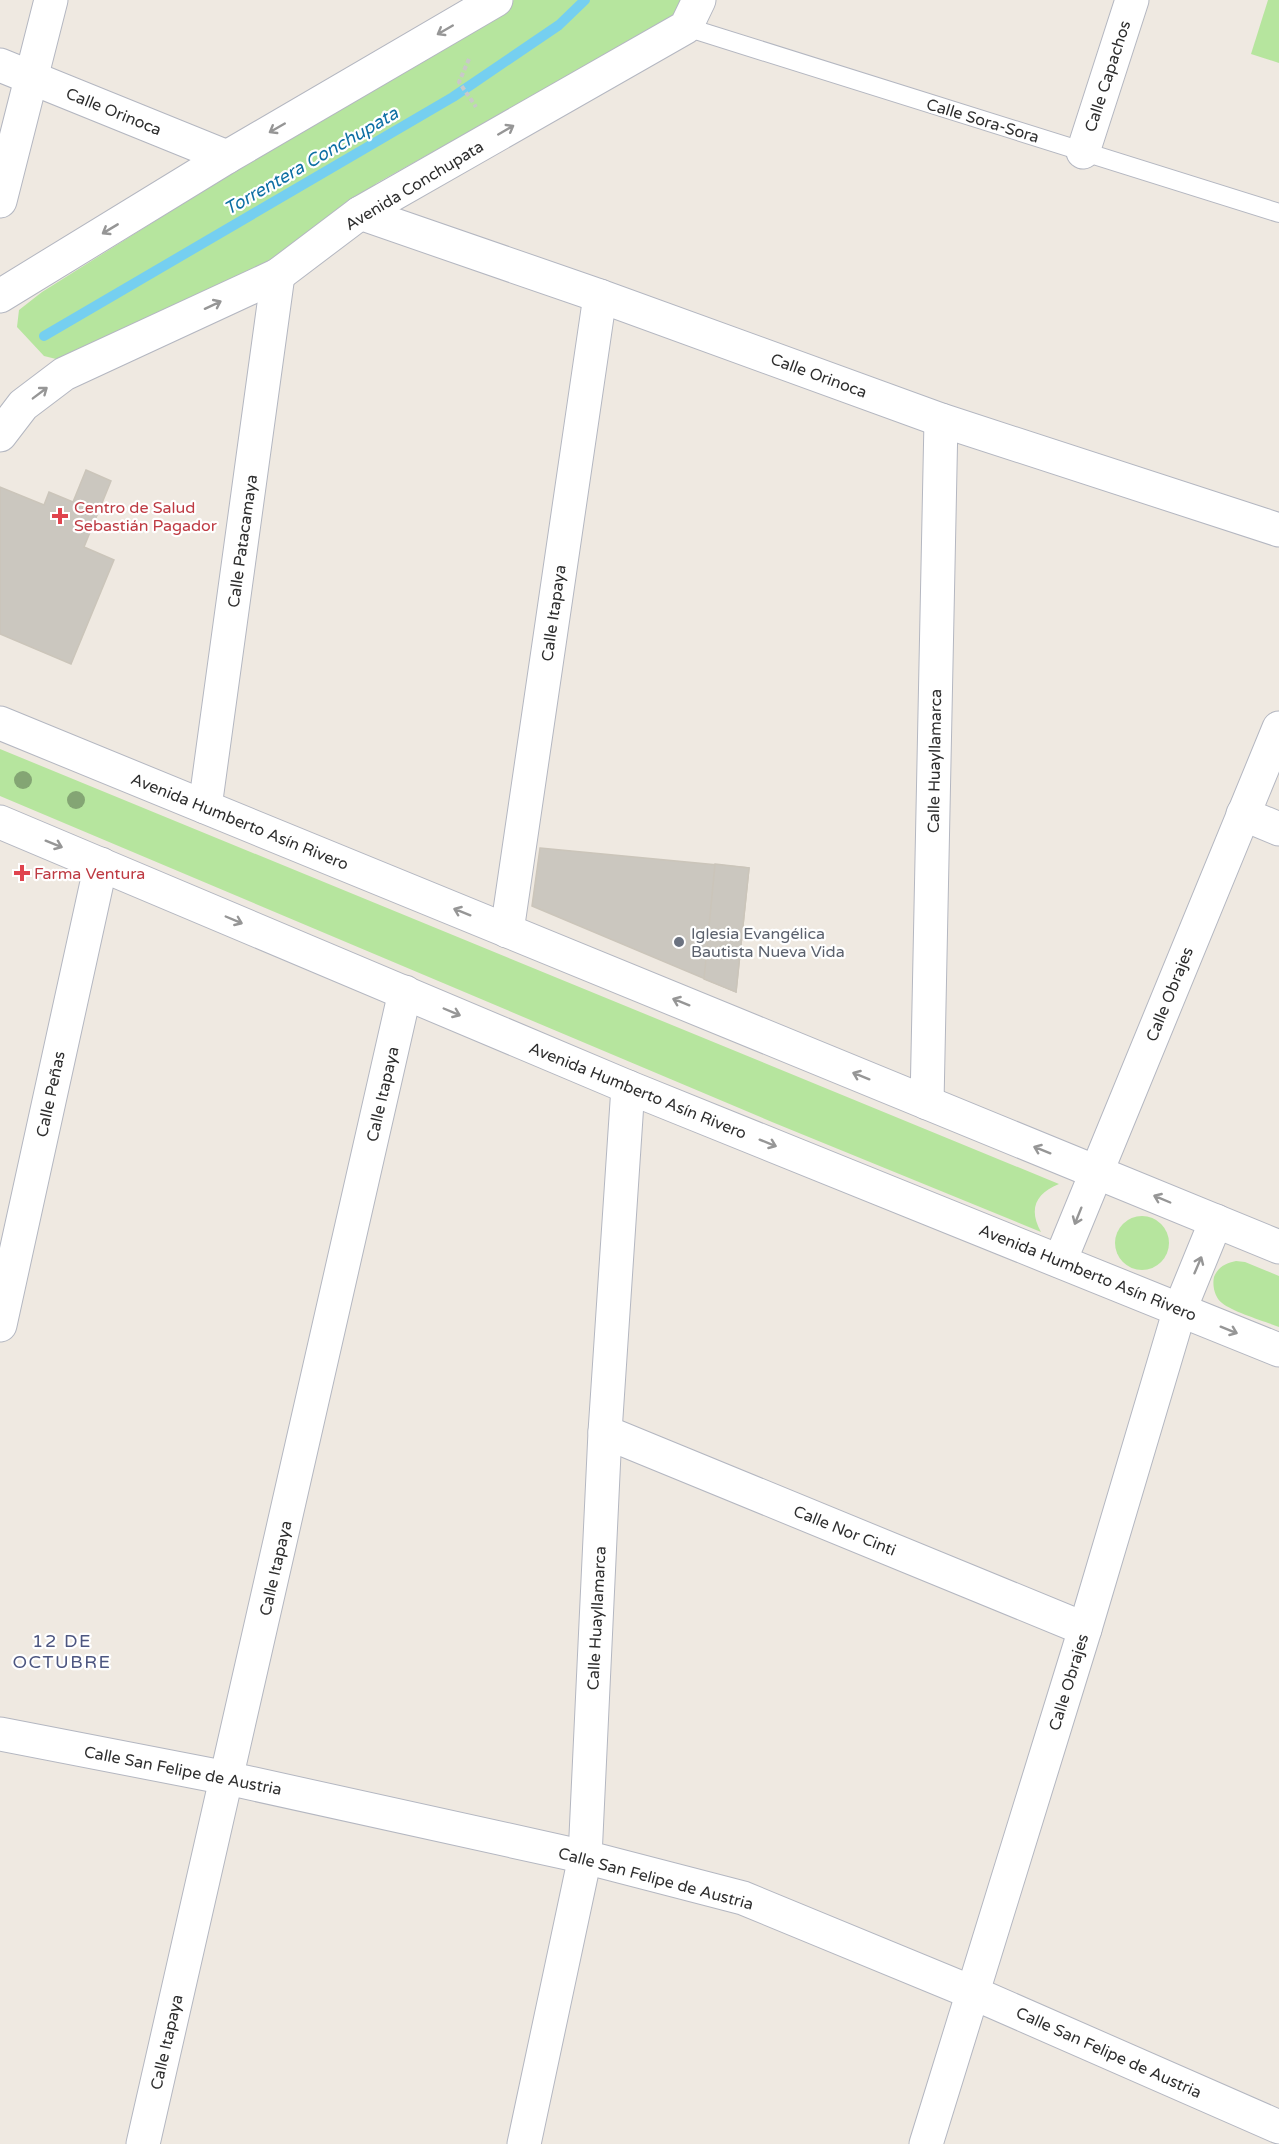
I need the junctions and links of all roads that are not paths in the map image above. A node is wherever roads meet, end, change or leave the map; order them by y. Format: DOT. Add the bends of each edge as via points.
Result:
graph roads {
  1 [pos="51,0"];
  2 [pos="496,0"];
  3 [pos="1132,0"];
  4 [pos="693,13"];
  5 [pos="0,65"];
  6 [pos="31,76"];
  7 [pos="1083,152"];
  8 [pos="228,157"];
  9 [pos="0,201"];
  10 [pos="360,213"];
  11 [pos="1279,213"];
  12 [pos="278,275"];
  13 [pos="0,296"];
  14 [pos="600,296"];
  15 [pos="941,420"];
  16 [pos="0,435"];
  17 [pos="1279,530"];
  18 [pos="0,723"];
  19 [pos="1279,728"];
  20 [pos="205,807"];
  21 [pos="1243,814"];
  22 [pos="0,822"];
  23 [pos="1279,829"];
  24 [pos="101,864"];
  25 [pos="507,931"];
  26 [pos="405,992"];
  27 [pos="628,1087"];
  28 [pos="927,1103"];
  29 [pos="1096,1172"];
  30 [pos="1216,1221"];
  31 [pos="1279,1247"];
  32 [pos="1060,1261"];
  33 [pos="1180,1309"];
  34 [pos="0,1325"];
  35 [pos="1279,1350"];
  36 [pos="605,1432"];
  37 [pos="1085,1629"];
  38 [pos="0,1734"];
  39 [pos="227,1778"];
  40 [pos="585,1857"];
  41 [pos="971,1992"];
  42 [pos="1279,2127"];
  43 [pos="143,2144"];
  44 [pos="524,2144"];
  45 [pos="926,2144"];
  1 -- 6 [label="street"];
  2 -- 8 [label="street, one-way"];
  3 -- 7 [label="street, Calle Capachos"];
  4 -- 7 [label="lane, Calle Sora-Sora"];
  10 -- 4 [label="street, Avenida Conchupata, one-way"];
  5 -- 6 [label="street, Calle Orinoca"];
  6 -- 8 [label="street, Calle Orinoca"];
  6 -- 9 [label="street"];
  7 -- 11 [label="lane, Calle Sora-Sora"];
  8 -- 13 [label="street, one-way"];
  10 -- 12 [label="street, Avenida Conchupata"];
  10 -- 14 [label="street, Calle Orinoca"];
  16 -- 12 [label="street, Avenida Conchupata, one-way" via="23,405 64,374"];
  12 -- 20 [label="street, Calle Patacamaya"];
  14 -- 15 [label="street, Calle Orinoca"];
  14 -- 25 [label="street, Calle Itapaya"];
  15 -- 17 [label="street, Calle Orinoca"];
  15 -- 28 [label="street, Calle Huayllamarca"];
  18 -- 20 [label="street, Avenida Humberto Asín Rivero"];
  19 -- 21 [label="street, Calle Obrajes"];
  25 -- 20 [label="street, Avenida Humberto Asín Rivero, one-way"];
  21 -- 23 [label="street"];
  21 -- 29 [label="street, Calle Obrajes"];
  22 -- 24 [label="street, Avenida Humberto Asín Rivero, one-way"];
  24 -- 26 [label="street, Avenida Humberto Asín Rivero, one-way"];
  24 -- 34 [label="street, Calle Peñas"];
  28 -- 25 [label="street, Avenida Humberto Asín Rivero, one-way"];
  26 -- 27 [label="street, Avenida Humberto Asín Rivero, one-way"];
  26 -- 39 [label="street, Calle Itapaya"];
  27 -- 32 [label="street, Avenida Humberto Asín Rivero, one-way"];
  27 -- 36 [label="street, Calle Huayllamarca"];
  29 -- 28 [label="street, Avenida Humberto Asín Rivero, one-way"];
  30 -- 29 [label="street, Avenida Humberto Asín Rivero, one-way"];
  29 -- 32 [label="street, Calle Obrajes, one-way"];
  30 -- 31 [label="street, Avenida Humberto Asín Rivero"];
  33 -- 30 [label="street, Calle Obrajes, one-way"];
  32 -- 33 [label="street, Avenida Humberto Asín Rivero"];
  33 -- 35 [label="street, Avenida Humberto Asín Rivero, one-way"];
  33 -- 37 [label="street, Calle Obrajes"];
  36 -- 37 [label="street, Calle Nor Cinti"];
  36 -- 40 [label="street, Calle Huayllamarca"];
  37 -- 41 [label="street, Calle Obrajes"];
  38 -- 39 [label="street, Calle San Felipe de Austria"];
  39 -- 40 [label="street, Calle San Felipe de Austria"];
  39 -- 43 [label="street, Calle Itapaya"];
  40 -- 41 [label="street, Calle San Felipe de Austria" via="743,1898"];
  40 -- 44 [label="street, Calle Huayllamarca"];
  41 -- 42 [label="street, Calle San Felipe de Austria"];
  41 -- 45 [label="street, Calle Obrajes"];
}
